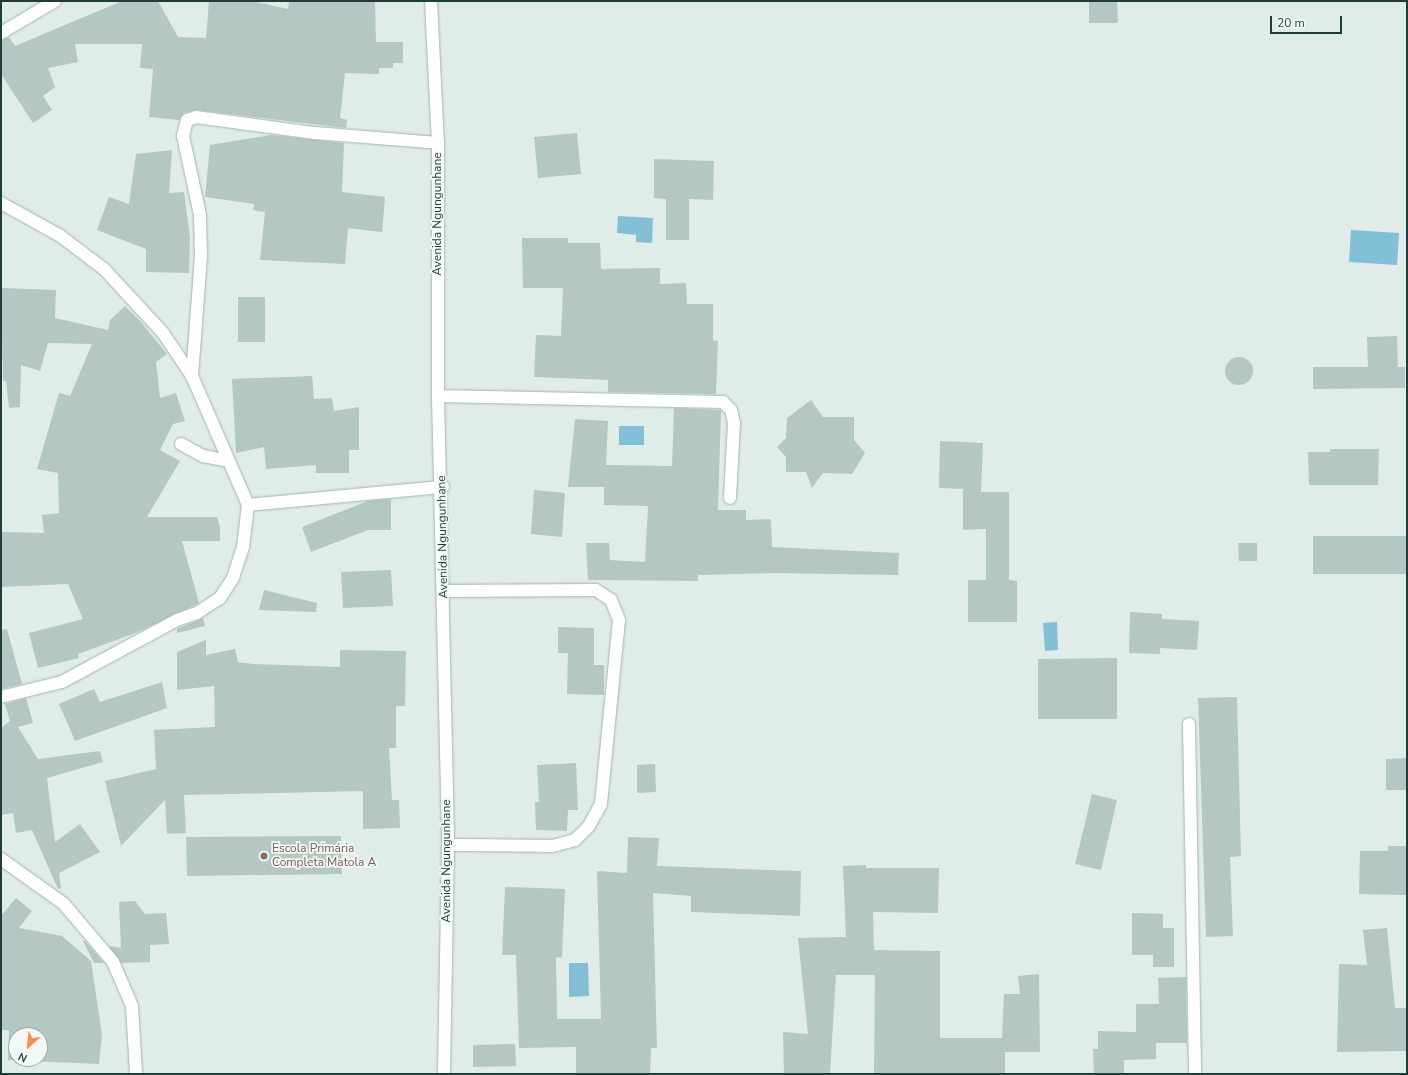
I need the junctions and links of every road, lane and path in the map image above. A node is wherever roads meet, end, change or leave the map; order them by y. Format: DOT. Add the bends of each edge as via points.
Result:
graph roads {
  1 [pos="55,1"];
  2 [pos="431,1"];
  3 [pos="1,32"];
  4 [pos="438,143"];
  5 [pos="1,203"];
  6 [pos="192,376"];
  7 [pos="438,396"];
  8 [pos="181,444"];
  9 [pos="229,461"];
  10 [pos="443,487"];
  11 [pos="730,498"];
  12 [pos="248,505"];
  13 [pos="444,591"];
  14 [pos="1,697"];
  15 [pos="1189,724"];
  16 [pos="448,845"];
  17 [pos="1,859"];
  18 [pos="136,1074"];
  19 [pos="444,1074"];
  20 [pos="1195,1074"];
  1 -- 3 [label="street"];
  2 -- 4 [label="street, Avenida Ngungunhane"];
  4 -- 6 [label="street" via="316,133 196,117 187,120 183,136 200,215 201,256"];
  4 -- 7 [label="street, Avenida Ngungunhane"];
  5 -- 6 [label="street" via="59,235 104,270 163,333"];
  6 -- 9 [label="street"];
  7 -- 10 [label="street, Avenida Ngungunhane"];
  7 -- 11 [label="street" via="723,402 731,410 734,423"];
  8 -- 9 [label="street" via="203,456"];
  9 -- 12 [label="street"];
  10 -- 12 [label="street"];
  10 -- 13 [label="street, Avenida Ngungunhane"];
  12 -- 14 [label="street" via="243,547 233,578 220,598 197,614 177,620 62,682"];
  13 -- 16 [label="street, Avenida Ngungunhane"];
  13 -- 16 [label="street" via="596,590 611,600 619,620 601,804 589,826 575,840 552,846"];
  15 -- 20 [label="street"];
  16 -- 19 [label="street, Avenida Ngungunhane"];
  17 -- 18 [label="street" via="63,904 113,962 132,1006"];
}
